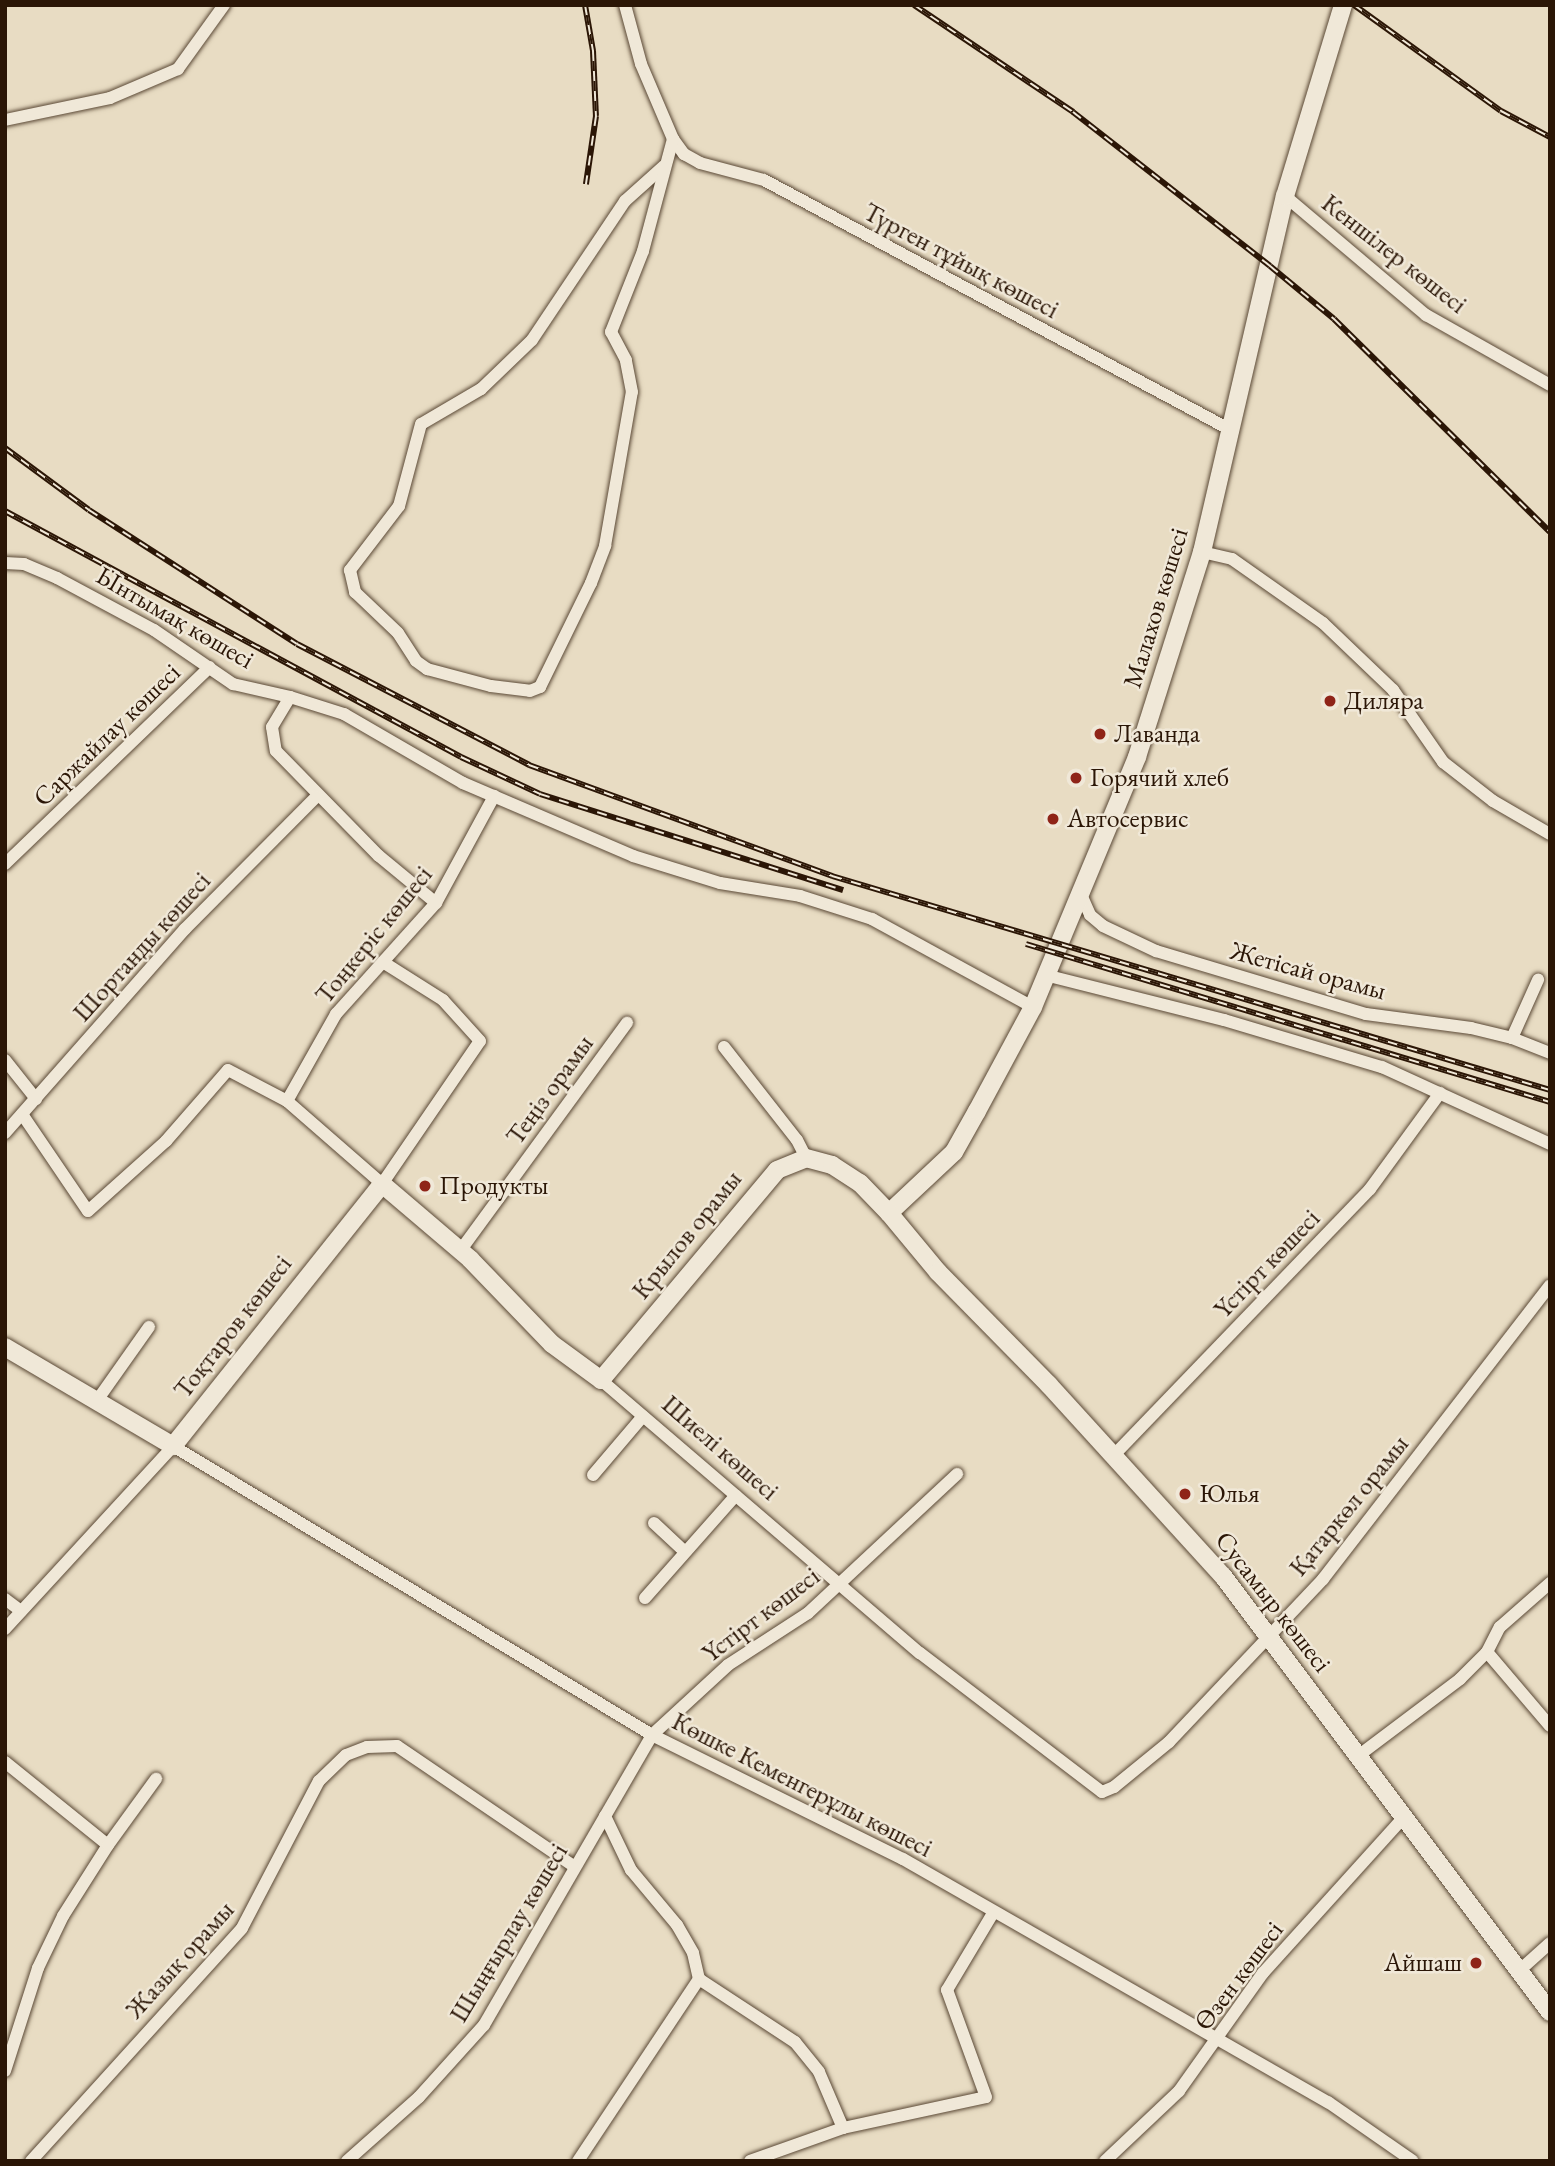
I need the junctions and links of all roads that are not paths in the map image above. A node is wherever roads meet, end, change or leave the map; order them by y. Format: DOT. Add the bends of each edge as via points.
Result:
graph roads {
  1 [pos="224,5"];
  2 [pos="625,5"];
  3 [pos="1343,5"];
  4 [pos="5,120"];
  5 [pos="673,139"];
  6 [pos="664,166"];
  7 [pos="1285,195"];
  8 [pos="1550,385"];
  9 [pos="1229,429"];
  10 [pos="1202,552"];
  11 [pos="5,563"];
  12 [pos="210,667"];
  13 [pos="290,697"];
  14 [pos="317,796"];
  15 [pos="494,796"];
  16 [pos="1550,834"];
  17 [pos="5,864"];
  18 [pos="1079,890"];
  19 [pos="436,903"];
  20 [pos="383,962"];
  21 [pos="1045,975"];
  22 [pos="1538,980"];
  23 [pos="1033,1007"];
  24 [pos="627,1023"];
  25 [pos="1512,1038"];
  26 [pos="724,1047"];
  27 [pos="1550,1053"];
  28 [pos="5,1060"];
  29 [pos="1440,1093"];
  30 [pos="36,1100"];
  31 [pos="287,1101"];
  32 [pos="22,1114"];
  33 [pos="5,1133"];
  34 [pos="1550,1144"];
  35 [pos="806,1158"];
  36 [pos="382,1184"];
  37 [pos="889,1213"];
  38 [pos="460,1251"];
  39 [pos="1550,1285"];
  40 [pos="149,1327"];
  41 [pos="5,1347"];
  42 [pos="601,1380"];
  43 [pos="96,1402"];
  44 [pos="643,1416"];
  45 [pos="173,1446"];
  46 [pos="1114,1455"];
  47 [pos="957,1474"];
  48 [pos="593,1475"];
  49 [pos="736,1495"];
  50 [pos="654,1523"];
  51 [pos="685,1552"];
  52 [pos="1550,1583"];
  53 [pos="839,1585"];
  54 [pos="645,1598"];
  55 [pos="5,1600"];
  56 [pos="21,1611"];
  57 [pos="5,1629"];
  58 [pos="1269,1637"];
  59 [pos="1487,1652"];
  60 [pos="1550,1726"];
  61 [pos="652,1735"];
  62 [pos="1358,1756"];
  63 [pos="5,1762"];
  64 [pos="1137,1770"];
  65 [pos="156,1779"];
  66 [pos="605,1816"];
  67 [pos="1405,1816"];
  68 [pos="108,1845"];
  69 [pos="575,1867"];
  70 [pos="993,1913"];
  71 [pos="1550,1943"];
  72 [pos="1520,1970"];
  73 [pos="699,1979"];
  74 [pos="1550,2011"];
  75 [pos="1218,2042"];
  76 [pos="5,2071"];
  77 [pos="843,2128"];
  78 [pos="30,2161"];
  79 [pos="347,2161"];
  80 [pos="578,2161"];
  81 [pos="750,2161"];
  82 [pos="1105,2161"];
  83 [pos="1413,2161"];
  1 -- 4 [label="street" via="178,69 110,98"];
  2 -- 5 [label="street" via="641,64"];
  3 -- 7 [label="main road, Малахов көшесі"];
  5 -- 6 [label="street"];
  5 -- 9 [label="street, Түрген тұйық көшесі" via="684,154 700,163 764,180"];
  6 -- 6 [label="street" via="625,201 532,340 481,389 421,424 399,506 350,570 355,592 427,669 491,687 530,691 540,687 605,546 632,392 626,360 611,332 643,251"];
  7 -- 8 [label="street, Кеншілер көшесі" via="1426,315"];
  7 -- 9 [label="main road, Малахов көшесі"];
  9 -- 10 [label="main road, Малахов көшесі"];
  10 -- 16 [label="street" via="1231,559 1323,623 1393,690 1443,762 1493,801"];
  10 -- 18 [label="main road, Малахов көшесі" via="1137,757"];
  11 -- 12 [label="street, Ынтымақ көшесі" via="24,564 57,578 154,630"];
  12 -- 13 [label="street, Ынтымақ көшесі" via="233,684"];
  12 -- 17 [label="street, Саржайлау көшесі"];
  13 -- 14 [label="street" via="272,727 271,740"];
  13 -- 15 [label="street, Ынтымақ көшесі" via="344,714"];
  14 -- 19 [label="street"];
  14 -- 30 [label="street, Шортанды көшесі" via="185,929"];
  15 -- 19 [label="street, Тоңкерiс көшесі"];
  15 -- 23 [label="street, Ынтымақ көшесі" via="664,867 720,883 800,896 872,919"];
  18 -- 21 [label="main road, Малахов көшесі"];
  18 -- 25 [label="street, Жетісай орамы" via="1090,915 1103,926 1156,951 1366,1014"];
  19 -- 20 [label="street, Тоңкерiс көшесі"];
  20 -- 31 [label="street, Тоңкерiс көшесі" via="336,1014"];
  20 -- 36 [label="street, Тоқтаров көшесі" via="443,1000 481,1041"];
  21 -- 23 [label="main road, Малахов көшесі"];
  21 -- 29 [label="street" via="1224,1020 1382,1067"];
  22 -- 25 [label="street"];
  23 -- 37 [label="main road, Малахов көшесі" via="954,1152"];
  24 -- 38 [label="street, Теңіз орамы"];
  25 -- 27 [label="street, Жетісай орамы"];
  26 -- 35 [label="street"];
  28 -- 30 [label="street"];
  29 -- 34 [label="street"];
  29 -- 46 [label="street, Үстірт көшесі" via="1370,1189"];
  30 -- 32 [label="street, Шортанды көшесі"];
  31 -- 32 [label="street, Шиелі көшесі" via="228,1070 166,1140 88,1211"];
  31 -- 36 [label="street, Шиелі көшесі"];
  32 -- 33 [label="street, Шортанды көшесі"];
  35 -- 37 [label="main road, Сусамыр көшесі" via="832,1166 860,1183"];
  35 -- 42 [label="main road, Крылов орамы" via="777,1170 761,1185"];
  36 -- 38 [label="main road, Шиелі көшесі"];
  36 -- 45 [label="main road, Тоқтаров көшесі"];
  37 -- 46 [label="main road, Сусамыр көшесі" via="938,1272"];
  38 -- 42 [label="main road, Шиелі көшесі" via="552,1344"];
  39 -- 58 [label="street, Қатаркөл орамы" via="1354,1543"];
  40 -- 43 [label="street"];
  41 -- 43 [label="main road"];
  42 -- 44 [label="street, Шиелі көшесі"];
  43 -- 45 [label="main road"];
  44 -- 48 [label="street"];
  44 -- 49 [label="street, Шиелі көшесі"];
  45 -- 56 [label="street, Тоқтаров көшесі"];
  45 -- 61 [label="street, Көшке Кеменгерұлы көшесі"];
  46 -- 58 [label="main road, Сусамыр көшесі" via="1223,1576"];
  47 -- 53 [label="street, Үстірт көшесі"];
  49 -- 51 [label="street"];
  49 -- 53 [label="street, Шиелі көшесі"];
  50 -- 51 [label="street"];
  51 -- 54 [label="street"];
  52 -- 59 [label="street" via="1500,1627"];
  53 -- 61 [label="street, Үстірт көшесі" via="808,1613 729,1665"];
  53 -- 64 [label="street, Шиелі көшесі" via="1102,1792"];
  55 -- 56 [label="street"];
  56 -- 57 [label="street, Тоқтаров көшесі"];
  58 -- 62 [label="main road, Сусамыр көшесі"];
  58 -- 64 [label="street, Қатаркөл орамы"];
  59 -- 60 [label="street"];
  59 -- 62 [label="street" via="1460,1679"];
  61 -- 66 [label="street, Шыңғырлау көшесі"];
  61 -- 70 [label="street, Көшке Кеменгерұлы көшесі" via="903,1859"];
  62 -- 67 [label="main road, Сусамыр көшесі"];
  63 -- 68 [label="street"];
  65 -- 68 [label="street"];
  66 -- 69 [label="street, Шыңғырлау көшесі"];
  66 -- 73 [label="street" via="631,1870 677,1925 693,1953"];
  67 -- 72 [label="main road, Сусамыр көшесі"];
  67 -- 75 [label="street, Өзен көшесі" via="1263,1973"];
  68 -- 76 [label="street" via="63,1916 38,1968"];
  69 -- 78 [label="street, Жазық орамы" via="397,1746 367,1747 346,1755 319,1781 242,1928"];
  69 -- 79 [label="street, Шыңғырлау көшесі" via="484,2025 419,2097"];
  70 -- 75 [label="street, Көшке Кеменгерұлы көшесі"];
  70 -- 77 [label="street" via="947,1990 986,2097"];
  71 -- 72 [label="street"];
  72 -- 74 [label="main road, Сусамыр көшесі"];
  73 -- 77 [label="street" via="795,2042 819,2072"];
  73 -- 80 [label="street"];
  75 -- 82 [label="street, Өзен көшесі" via="1179,2091"];
  75 -- 83 [label="street, Көшке Кеменгерұлы көшесі" via="1328,2102"];
  77 -- 81 [label="street"];
}
